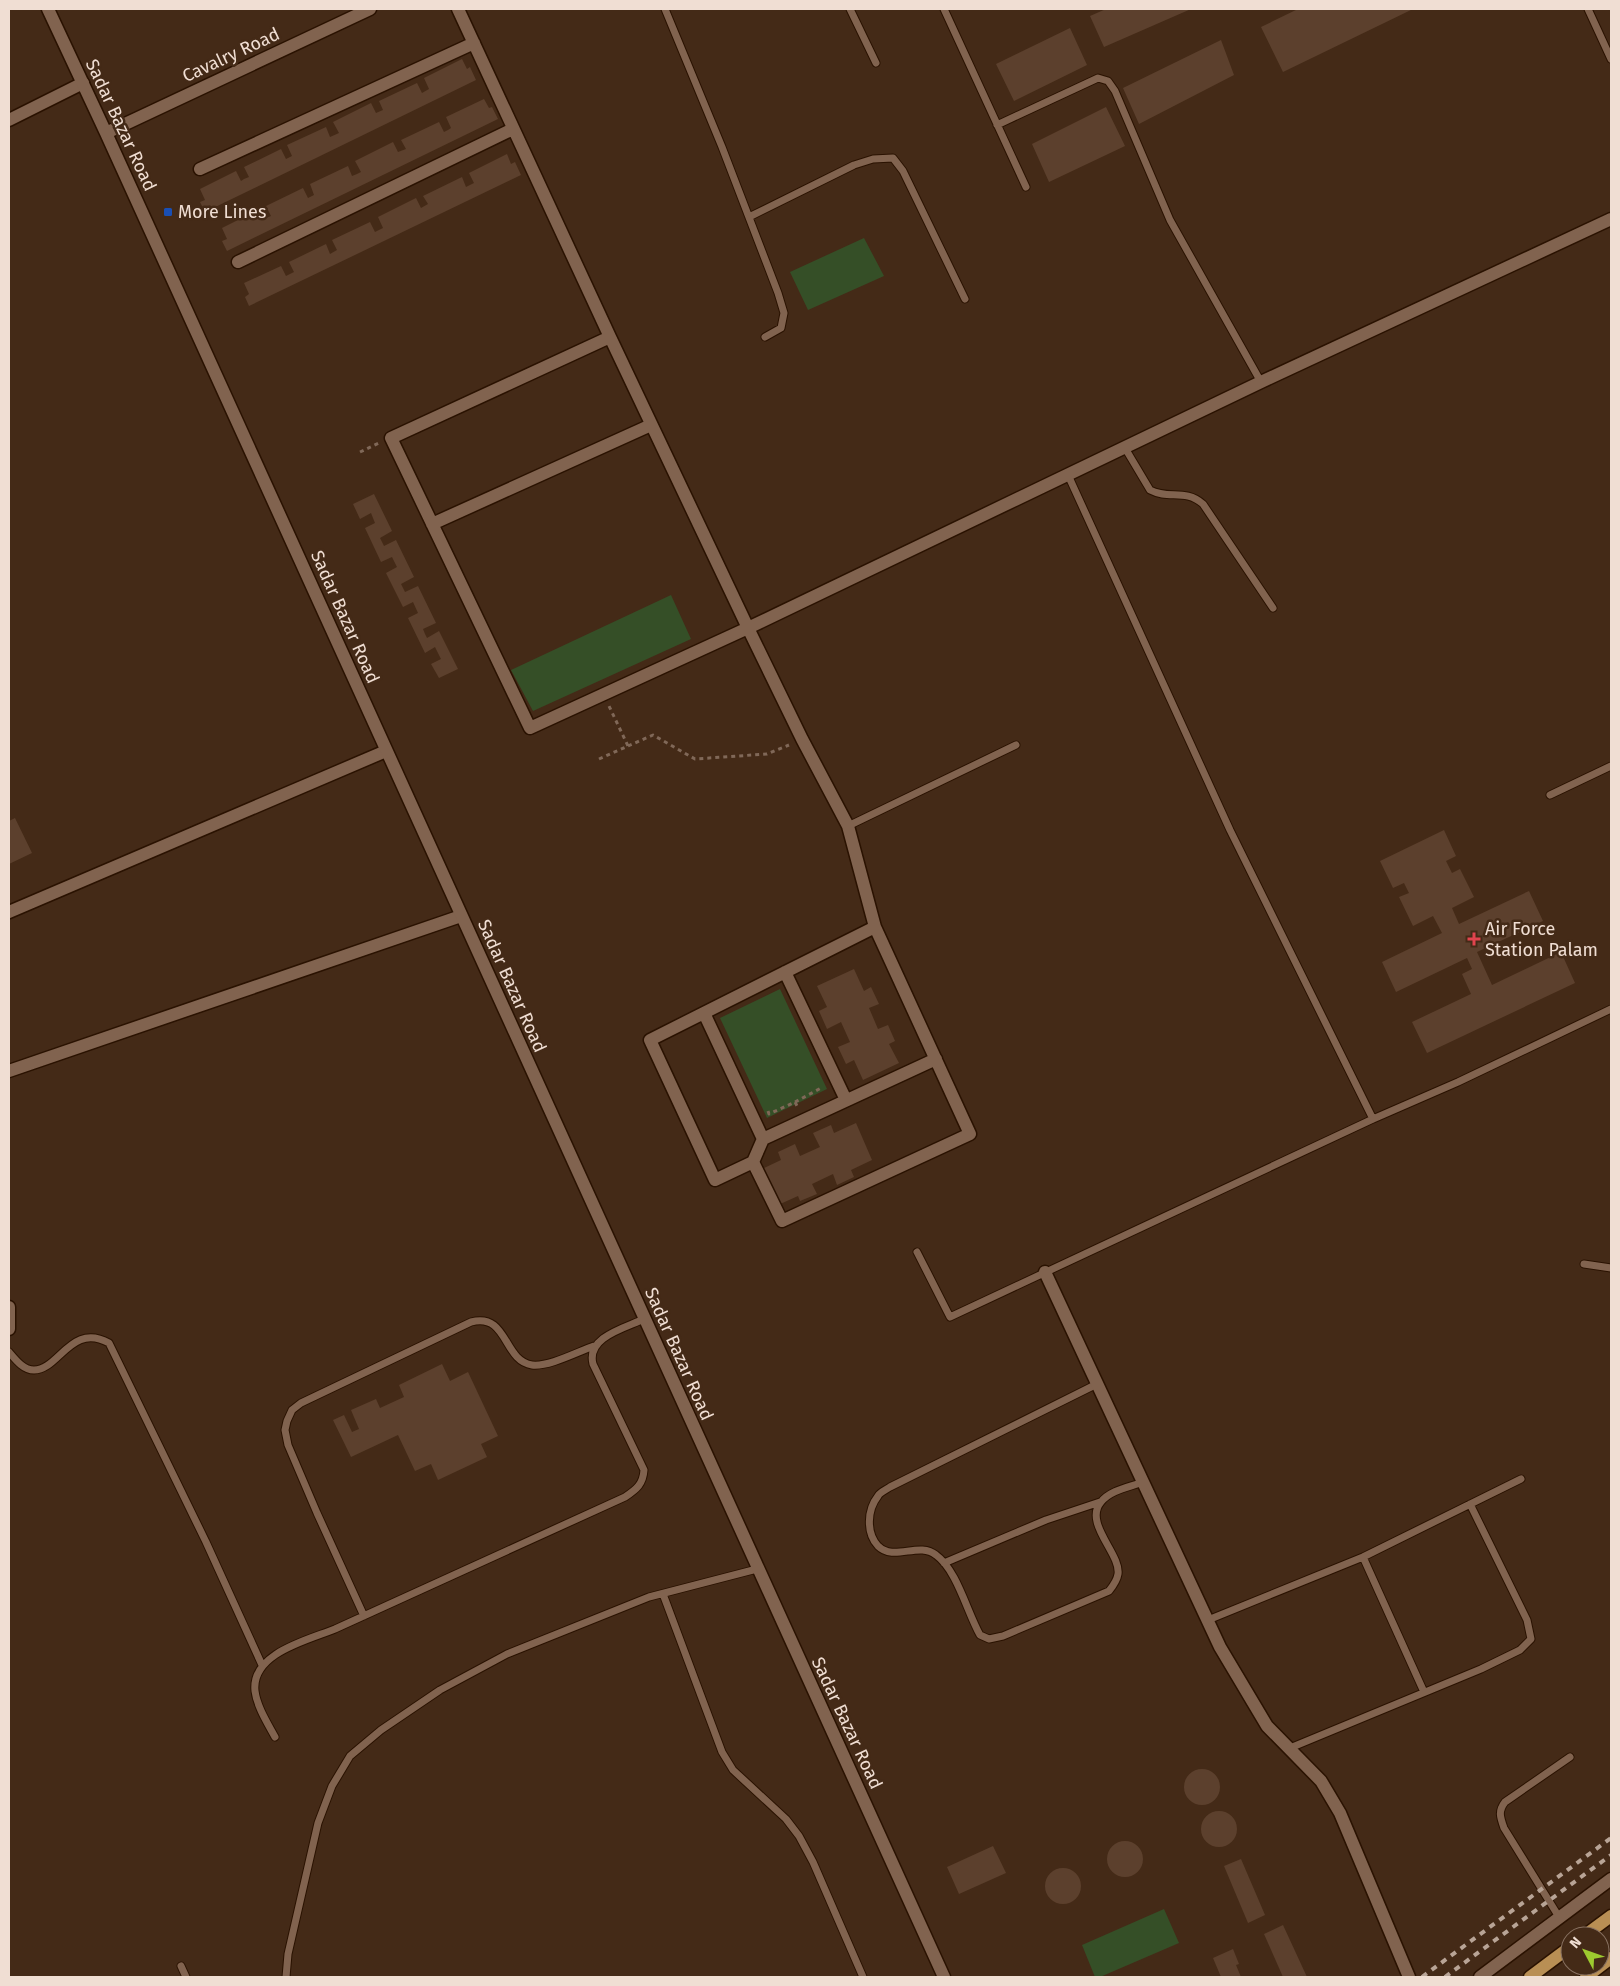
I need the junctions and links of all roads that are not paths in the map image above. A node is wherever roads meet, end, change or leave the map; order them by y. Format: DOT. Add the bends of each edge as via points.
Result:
graph roads {
  1 [pos="48,9"];
  2 [pos="370,9"];
  3 [pos="458,9"];
  4 [pos="665,9"];
  5 [pos="850,9"];
  6 [pos="944,9"];
  7 [pos="1588,9"];
  8 [pos="474,43"];
  9 [pos="1611,59"];
  10 [pos="876,63"];
  11 [pos="83,83"];
  12 [pos="9,120"];
  13 [pos="997,125"];
  14 [pos="513,129"];
  15 [pos="106,133"];
  16 [pos="200,169"];
  17 [pos="1026,186"];
  18 [pos="749,217"];
  19 [pos="1611,219"];
  20 [pos="238,262"];
  21 [pos="965,299"];
  22 [pos="765,337"];
  23 [pos="610,338"];
  24 [pos="1260,382"];
  25 [pos="651,425"];
  26 [pos="1125,448"];
  27 [pos="1068,475"];
  28 [pos="432,524"];
  29 [pos="1273,608"];
  30 [pos="748,628"];
  31 [pos="1016,745"];
  32 [pos="386,751"];
  33 [pos="1611,766"];
  34 [pos="1550,795"];
  35 [pos="848,826"];
  36 [pos="9,912"];
  37 [pos="461,916"];
  38 [pos="875,927"];
  39 [pos="785,972"];
  40 [pos="1611,1009"];
  41 [pos="704,1013"];
  42 [pos="936,1059"];
  43 [pos="9,1071"];
  44 [pos="846,1100"];
  45 [pos="1373,1118"];
  46 [pos="763,1139"];
  47 [pos="753,1162"];
  48 [pos="917,1252"];
  49 [pos="1584,1264"];
  50 [pos="1611,1268"];
  51 [pos="1045,1272"];
  52 [pos="9,1307"];
  53 [pos="644,1319"];
  54 [pos="9,1329"];
  55 [pos="594,1346"];
  56 [pos="9,1352"];
  57 [pos="1097,1384"];
  58 [pos="1521,1479"];
  59 [pos="1143,1482"];
  60 [pos="1100,1502"];
  61 [pos="1470,1504"];
  62 [pos="1363,1557"];
  63 [pos="944,1563"];
  64 [pos="758,1569"];
  65 [pos="663,1594"];
  66 [pos="364,1616"];
  67 [pos="1208,1620"];
  68 [pos="262,1665"];
  69 [pos="1424,1692"];
  70 [pos="275,1737"];
  71 [pos="1290,1748"];
  72 [pos="1570,1757"];
  73 [pos="1611,1879"];
  74 [pos="1559,1916"];
  75 [pos="1611,1916"];
  76 [pos="1598,1926"];
  77 [pos="1560,1954"];
  78 [pos="1611,1958"];
  79 [pos="181,1966"];
  80 [pos="186,1977"];
  81 [pos="286,1977"];
  82 [pos="863,1977"];
  83 [pos="944,1977"];
  84 [pos="1409,1977"];
  85 [pos="1480,1977"];
  86 [pos="1530,1977"];
  87 [pos="1586,1977"];
  1 -- 11 [label="street, Sadar Bazar Road"];
  2 -- 15 [label="street, Cavalry Road"];
  3 -- 8 [label="street"];
  4 -- 18 [label="lane"];
  5 -- 10 [label="lane"];
  6 -- 13 [label="lane"];
  7 -- 9 [label="lane"];
  8 -- 14 [label="street"];
  8 -- 16 [label="street"];
  11 -- 12 [label="street"];
  11 -- 15 [label="street, Sadar Bazar Road"];
  13 -- 17 [label="lane"];
  13 -- 24 [label="lane" via="1098,78 1108,81 1170,220"];
  14 -- 20 [label="street"];
  14 -- 23 [label="street"];
  15 -- 32 [label="street, Sadar Bazar Road"];
  18 -- 21 [label="lane" via="854,165 873,159 893,158 903,171"];
  18 -- 22 [label="lane" via="784,313 780,328"];
  19 -- 24 [label="street"];
  23 -- 25 [label="street"];
  23 -- 28 [label="street" via="390,438"];
  24 -- 26 [label="street"];
  25 -- 28 [label="street"];
  25 -- 30 [label="street"];
  26 -- 27 [label="street"];
  26 -- 29 [label="lane" via="1150,490 1188,495 1203,504"];
  27 -- 30 [label="street"];
  27 -- 45 [label="lane" via="1230,830"];
  28 -- 30 [label="street" via="530,728"];
  30 -- 35 [label="street"];
  31 -- 35 [label="lane"];
  32 -- 36 [label="street"];
  32 -- 37 [label="street, Sadar Bazar Road"];
  33 -- 34 [label="lane"];
  35 -- 38 [label="street"];
  37 -- 43 [label="street"];
  37 -- 53 [label="street, Sadar Bazar Road"];
  38 -- 39 [label="street"];
  38 -- 42 [label="street"];
  39 -- 41 [label="street"];
  39 -- 44 [label="street"];
  40 -- 45 [label="lane" via="1458,1082"];
  41 -- 46 [label="street"];
  41 -- 47 [label="street" via="650,1040 715,1180"];
  42 -- 44 [label="street"];
  42 -- 47 [label="street" via="970,1134 782,1221"];
  44 -- 46 [label="street"];
  45 -- 51 [label="lane"];
  46 -- 47 [label="street"];
  48 -- 51 [label="lane" via="950,1317"];
  49 -- 50 [label="lane"];
  51 -- 57 [label="street"];
  52 -- 54 [label="street"];
  53 -- 55 [label="lane" via="601,1339"];
  53 -- 64 [label="street, Sadar Bazar Road"];
  55 -- 66 [label="lane" via="590,1355 593,1364 644,1470 637,1490"];
  55 -- 66 [label="lane" via="543,1365 530,1365 521,1361 497,1328 480,1319 292,1410 285,1430 288,1444"];
  56 -- 68 [label="lane" via="26,1368 35,1370 77,1341 90,1337 108,1343 206,1542"];
  57 -- 59 [label="street"];
  57 -- 63 [label="lane" via="879,1494 869,1517 871,1532 878,1546 898,1552 928,1550"];
  58 -- 61 [label="lane"];
  59 -- 60 [label="lane" via="1112,1493"];
  59 -- 67 [label="street"];
  60 -- 63 [label="lane" via="1046,1520"];
  60 -- 63 [label="lane" via="1095,1516 1119,1572 1109,1591 1002,1636 989,1640 980,1635"];
  61 -- 62 [label="lane"];
  61 -- 69 [label="lane" via="1527,1620 1530,1639 1520,1650"];
  62 -- 67 [label="lane"];
  62 -- 69 [label="lane"];
  64 -- 65 [label="lane"];
  64 -- 83 [label="street, Sadar Bazar Road"];
  65 -- 81 [label="lane" via="506,1654 440,1690 381,1730 350,1756 332,1786 318,1823 288,1954"];
  65 -- 82 [label="lane" via="722,1752 733,1770 800,1836"];
  66 -- 68 [label="lane" via="288,1648"];
  67 -- 71 [label="street" via="1220,1647 1267,1726"];
  68 -- 70 [label="lane" via="256,1678 255,1692"];
  69 -- 71 [label="lane"];
  71 -- 84 [label="street" via="1321,1781 1340,1813"];
  72 -- 74 [label="lane" via="1505,1802 1500,1810 1504,1828"];
  73 -- 74 [label="street"];
  74 -- 85 [label="street"];
  75 -- 76 [label="main road"];
  77 -- 86 [label="main road"];
  78 -- 87 [label="main road"];
  79 -- 80 [label="lane"];
}
